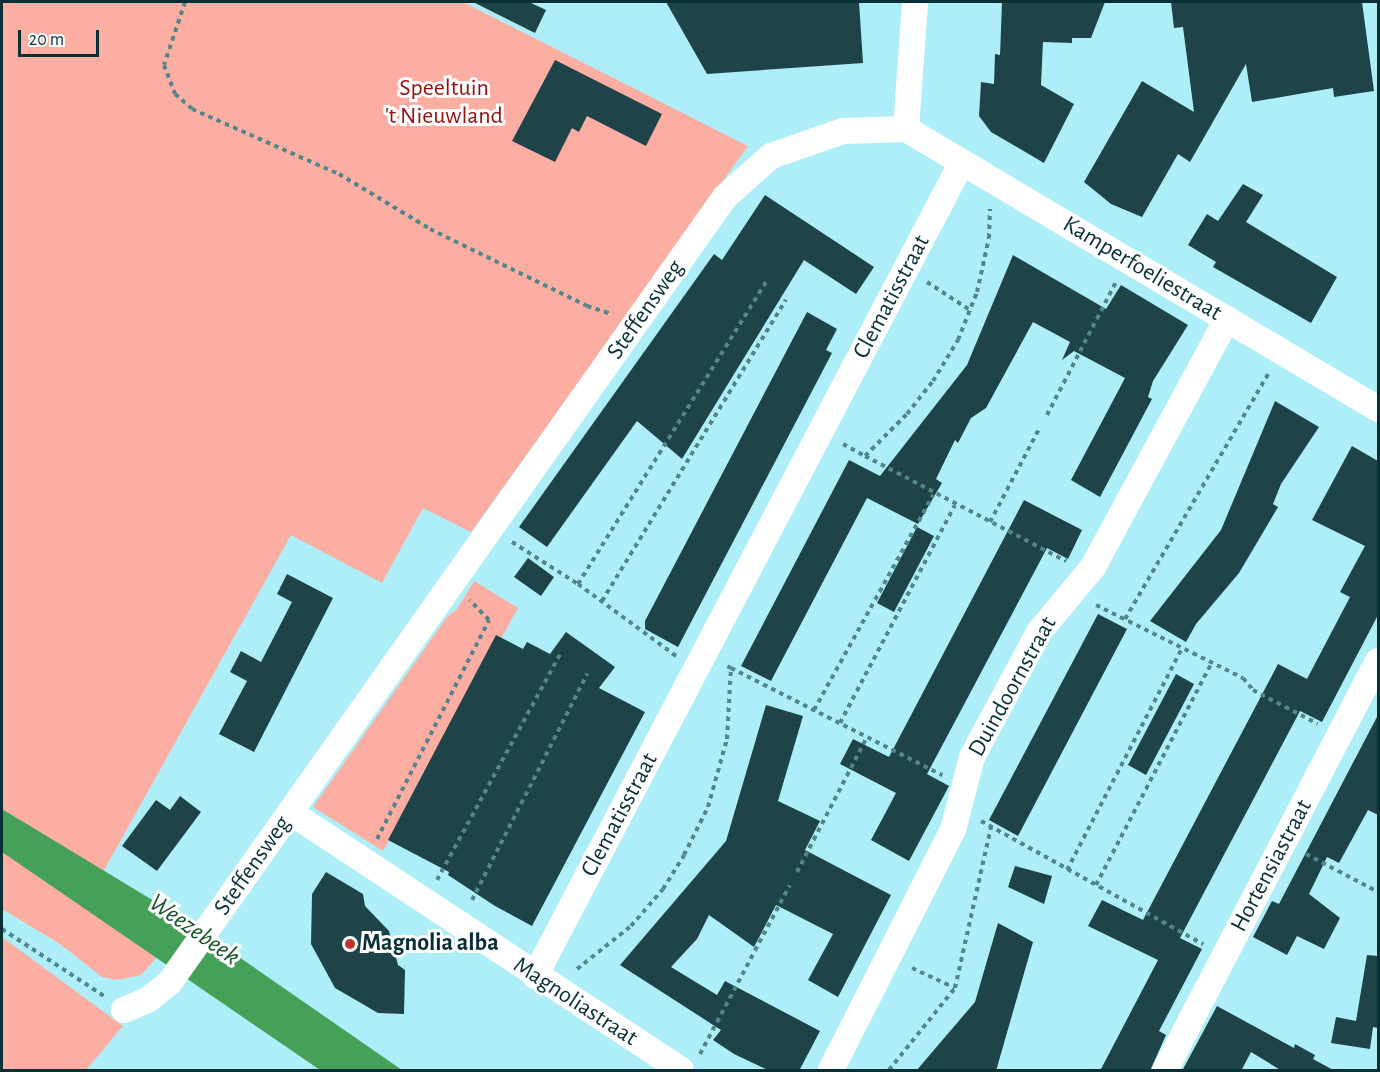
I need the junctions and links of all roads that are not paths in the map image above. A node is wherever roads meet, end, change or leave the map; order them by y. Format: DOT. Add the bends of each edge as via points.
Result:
graph roads {
  1 [pos="915,2"];
  2 [pos="906,129"];
  3 [pos="962,162"];
  4 [pos="1227,319"];
  5 [pos="1378,409"];
  6 [pos="1378,661"];
  7 [pos="290,812"];
  8 [pos="544,982"];
  9 [pos="124,1010"];
  10 [pos="689,1065"];
  11 [pos="831,1071"];
  12 [pos="1165,1071"];
  1 -- 2 [label="street"];
  2 -- 3 [label="street, Kamperfoeliestraat"];
  2 -- 7 [label="street, Steffensweg" via="843,131 771,156 725,198"];
  3 -- 4 [label="street, Kamperfoeliestraat"];
  3 -- 8 [label="street, Clematisstraat" via="700,663"];
  4 -- 5 [label="street, Kamperfoeliestraat"];
  4 -- 11 [label="street, Duindoornstraat" via="1088,573 1039,632 972,757 953,830"];
  6 -- 12 [label="street, Hortensiastraat"];
  7 -- 8 [label="street, Magnoliastraat"];
  7 -- 9 [label="street, Steffensweg" via="170,982 148,1000"];
  8 -- 10 [label="street, Magnoliastraat"];
}
